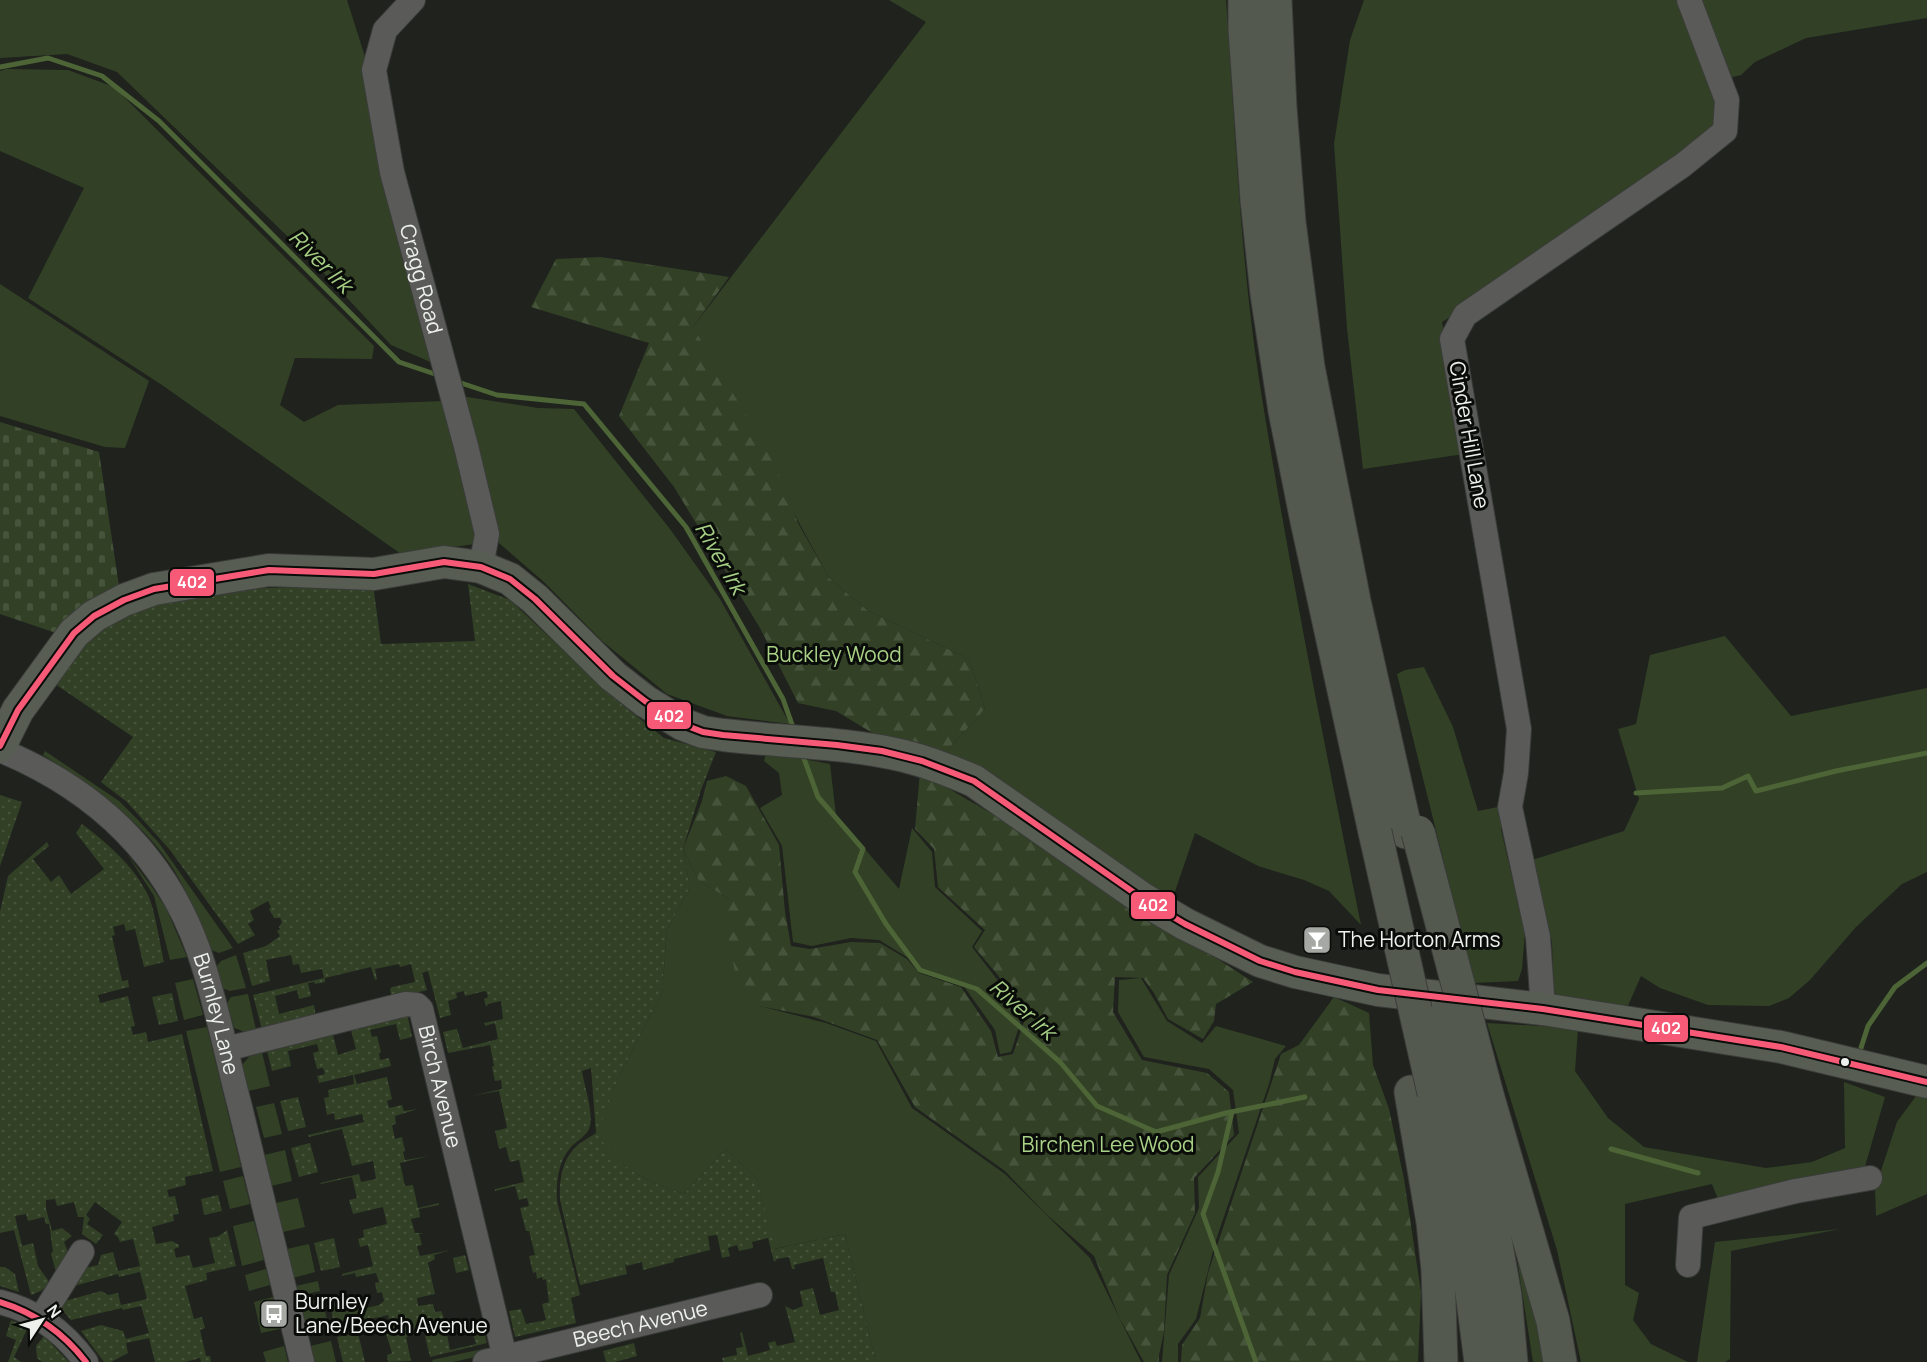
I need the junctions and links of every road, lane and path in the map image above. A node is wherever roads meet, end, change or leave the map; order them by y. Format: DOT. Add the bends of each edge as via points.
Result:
graph roads {
  1 [pos="413,0"];
  2 [pos="1245,0"];
  3 [pos="1275,0"];
  4 [pos="1689,0"];
  5 [pos="481,567"];
  6 [pos="0,748"];
  7 [pos="1390,833"];
  8 [pos="1543,1009"];
  9 [pos="225,1048"];
  10 [pos="1915,1079"];
  11 [pos="1449,1095"];
  12 [pos="1870,1178"];
  13 [pos="82,1249"];
  14 [pos="1688,1265"];
  15 [pos="760,1295"];
  16 [pos="0,1302"];
  17 [pos="41,1318"];
  18 [pos="499,1360"];
  19 [pos="86,1362"];
  20 [pos="302,1362"];
  21 [pos="1441,1362"];
  22 [pos="1481,1362"];
  23 [pos="1511,1362"];
  24 [pos="1560,1362"];
  1 -- 5 [label="street, Cragg Road" via="385,30 374,70 392,172 486,534"];
  2 -- 7 [label="highway" via="1257,200 1285,411 1335,646"];
  3 -- 7 [label="highway" via="1288,222 1308,367 1373,678"];
  4 -- 8 [label="street, Cinder Hill Lane" via="1727,100 1725,131 1683,165 1466,315 1452,339 1519,729 1510,807 1538,937"];
  5 -- 6 [label="main road" via="444,562 374,574 269,570 154,589 124,600 94,616 74,633 18,710"];
  5 -- 8 [label="main road" via="510,579 614,676 682,724 723,735 903,756 945,769 974,781 1143,899 1260,961 1378,990"];
  6 -- 9 [label="street, Burnley Lane" via="39,766 90,800 151,862 175,900 197,947"];
  7 -- 11 [label="highway, bridge"];
  7 -- 11 [label="highway"];
  8 -- 10 [label="main road" via="1781,1047"];
  9 -- 18 [label="street, Birch Avenue" via="406,1004 421,1009"];
  9 -- 20 [label="street, Burnley Lane"];
  11 -- 21 [label="highway" via="1436,1250"];
  11 -- 22 [label="highway"];
  11 -- 23 [label="highway" via="1488,1199 1505,1296"];
  11 -- 24 [label="highway" via="1553,1321"];
  12 -- 14 [label="street" via="1796,1191 1691,1217"];
  13 -- 17 [label="street"];
  15 -- 18 [label="street, Beech Avenue"];
  16 -- 17 [label="street"];
  17 -- 19 [label="street" via="59,1331"];
}
